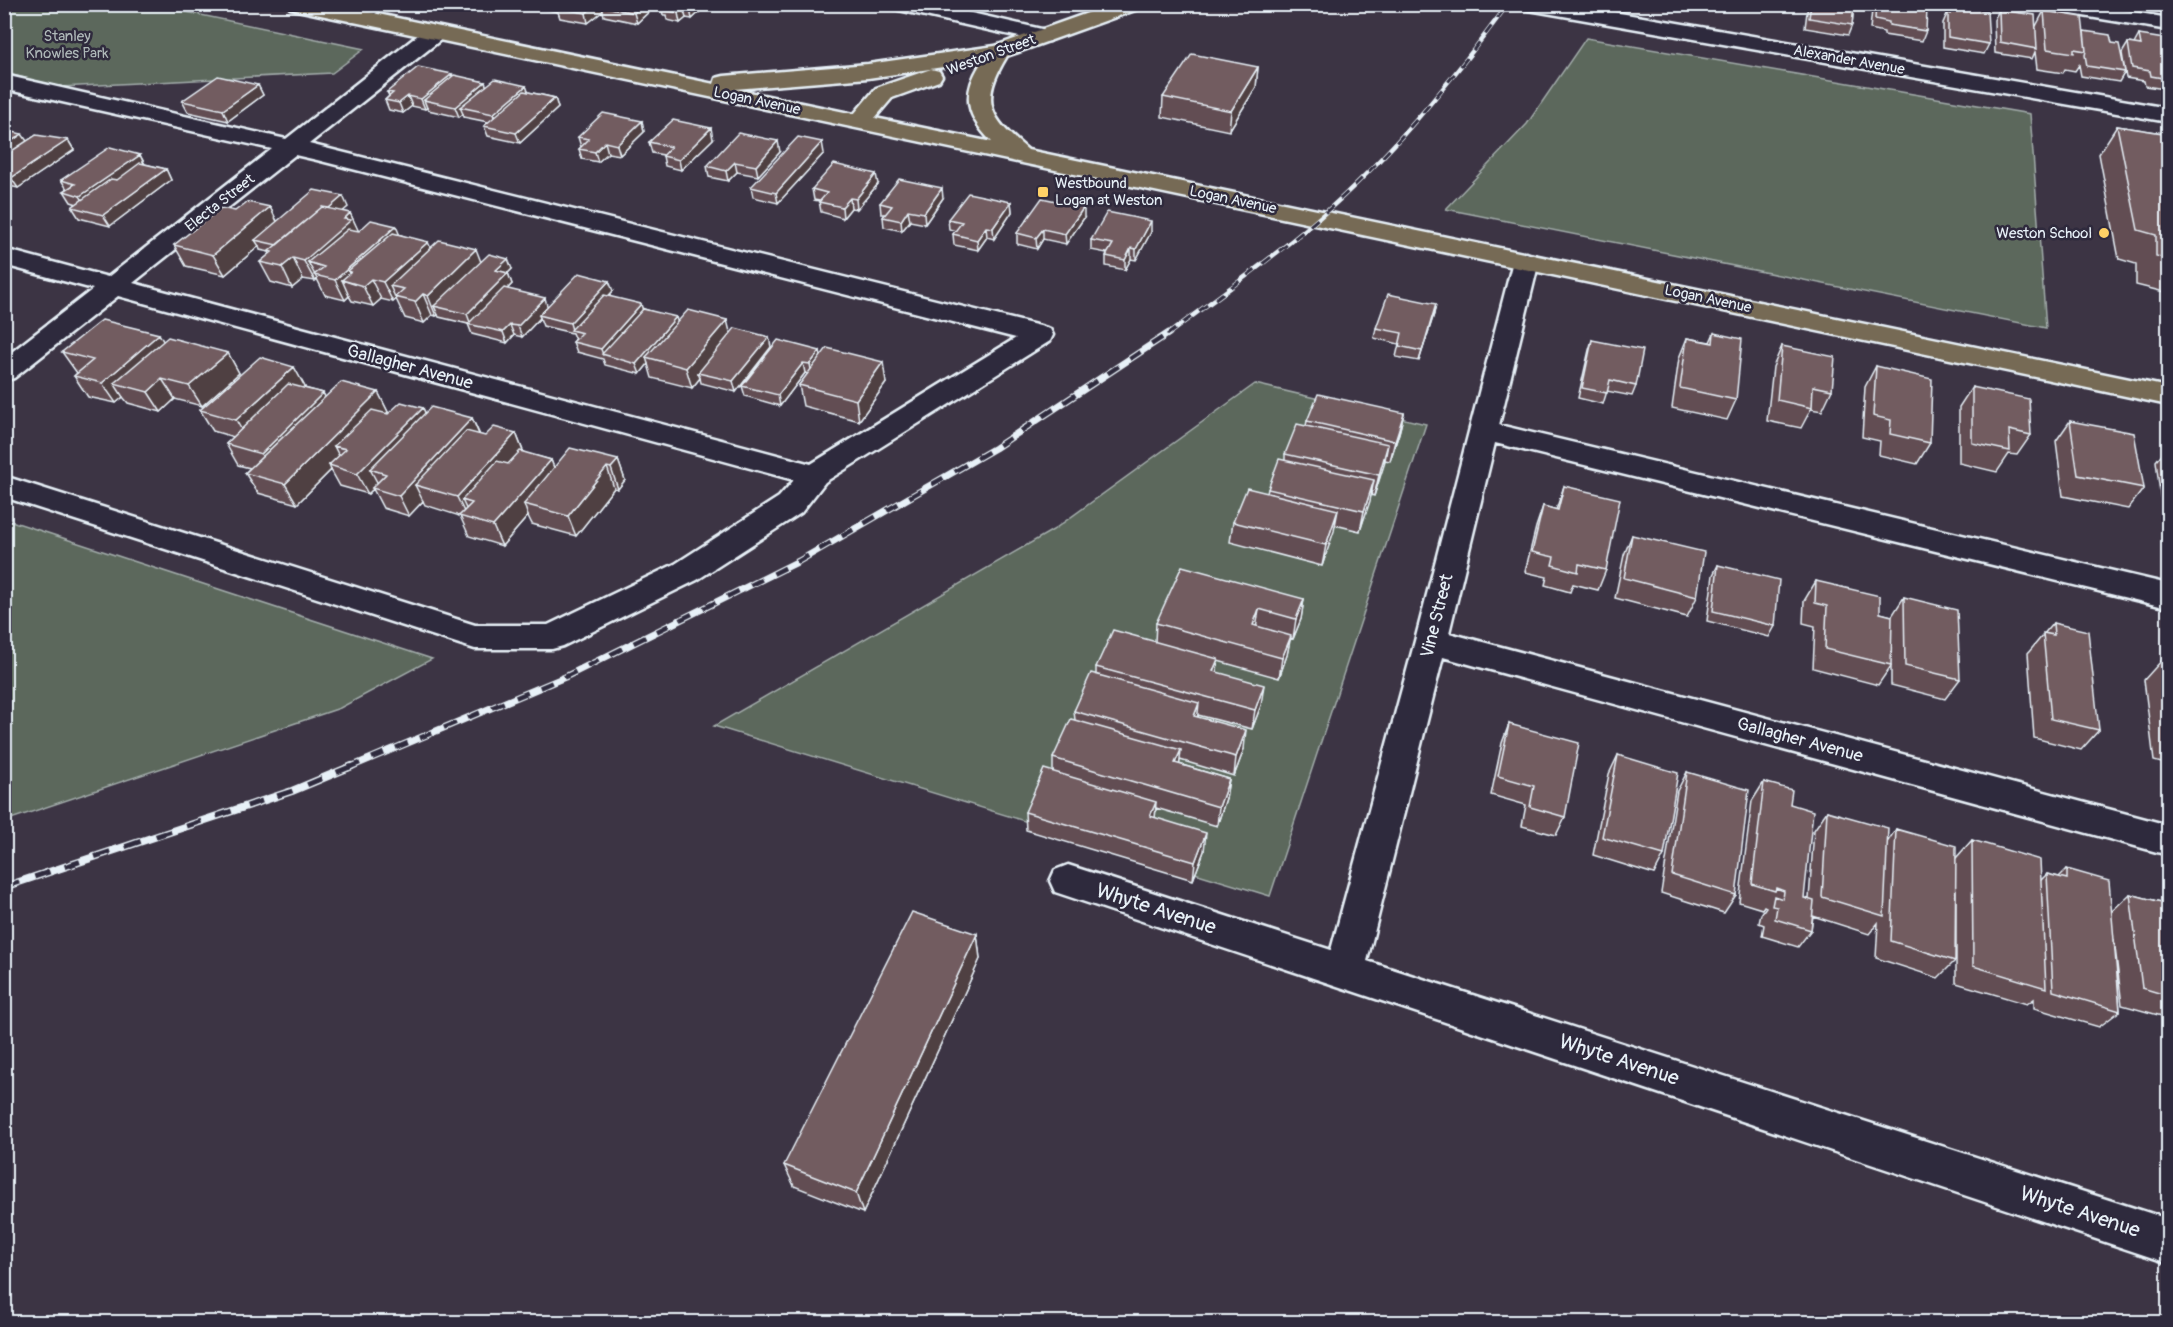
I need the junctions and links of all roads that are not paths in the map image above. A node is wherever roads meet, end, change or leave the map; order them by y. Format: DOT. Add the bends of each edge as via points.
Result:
graph roads {
  1 [pos="297,4"];
  2 [pos="899,4"];
  3 [pos="1529,4"];
  4 [pos="1661,4"];
  5 [pos="2047,4"];
  6 [pos="1123,7"];
  7 [pos="365,11"];
  8 [pos="2169,24"];
  9 [pos="1655,27"];
  10 [pos="435,33"];
  11 [pos="1042,36"];
  12 [pos="999,52"];
  13 [pos="4,82"];
  14 [pos="689,86"];
  15 [pos="2169,115"];
  16 [pos="859,122"];
  17 [pos="291,147"];
  18 [pos="1020,155"];
  19 [pos="4,257"];
  20 [pos="1526,261"];
  21 [pos="111,288"];
  22 [pos="4,372"];
  23 [pos="2169,396"];
  24 [pos="1484,431"];
  25 [pos="815,476"];
  26 [pos="4,486"];
  27 [pos="2169,596"];
  28 [pos="1431,641"];
  29 [pos="2169,840"];
  30 [pos="1068,881"];
  31 [pos="1345,970"];
  32 [pos="2169,1241"];
  1 -- 7 [label="main road, Logan Avenue"];
  2 -- 11 [label="street"];
  3 -- 9 [label="street, Alexander Avenue"];
  4 -- 9 [label="street"];
  5 -- 8 [label="street"];
  6 -- 11 [label="main road, Weston Street"];
  7 -- 10 [label="main road, Logan Avenue"];
  9 -- 15 [label="street, Alexander Avenue"];
  10 -- 14 [label="main road, Logan Avenue"];
  10 -- 17 [label="street, Electa Street"];
  11 -- 12 [label="main road, Weston Street"];
  12 -- 14 [label="main road" via="868,71"];
  12 -- 16 [label="main road, Weston Street" via="884,93"];
  12 -- 18 [label="main road" via="980,88 980,101 989,125"];
  13 -- 17 [label="street"];
  14 -- 16 [label="main road, Logan Avenue"];
  16 -- 18 [label="main road, Logan Avenue"];
  17 -- 21 [label="street, Electa Street"];
  17 -- 25 [label="street" via="1040,334"];
  18 -- 20 [label="main road, Logan Avenue"];
  19 -- 21 [label="street, Gallagher Avenue"];
  20 -- 23 [label="main road, Logan Avenue"];
  20 -- 24 [label="street, Vine Street"];
  21 -- 22 [label="street, Electa Street"];
  21 -- 25 [label="street, Gallagher Avenue"];
  24 -- 27 [label="street"];
  24 -- 28 [label="street, Vine Street"];
  25 -- 26 [label="street" via="790,505 686,572 552,637 475,637"];
  28 -- 29 [label="street, Gallagher Avenue"];
  28 -- 31 [label="street, Vine Street"];
  30 -- 31 [label="street, Whyte Avenue"];
  31 -- 32 [label="street, Whyte Avenue"];
}
